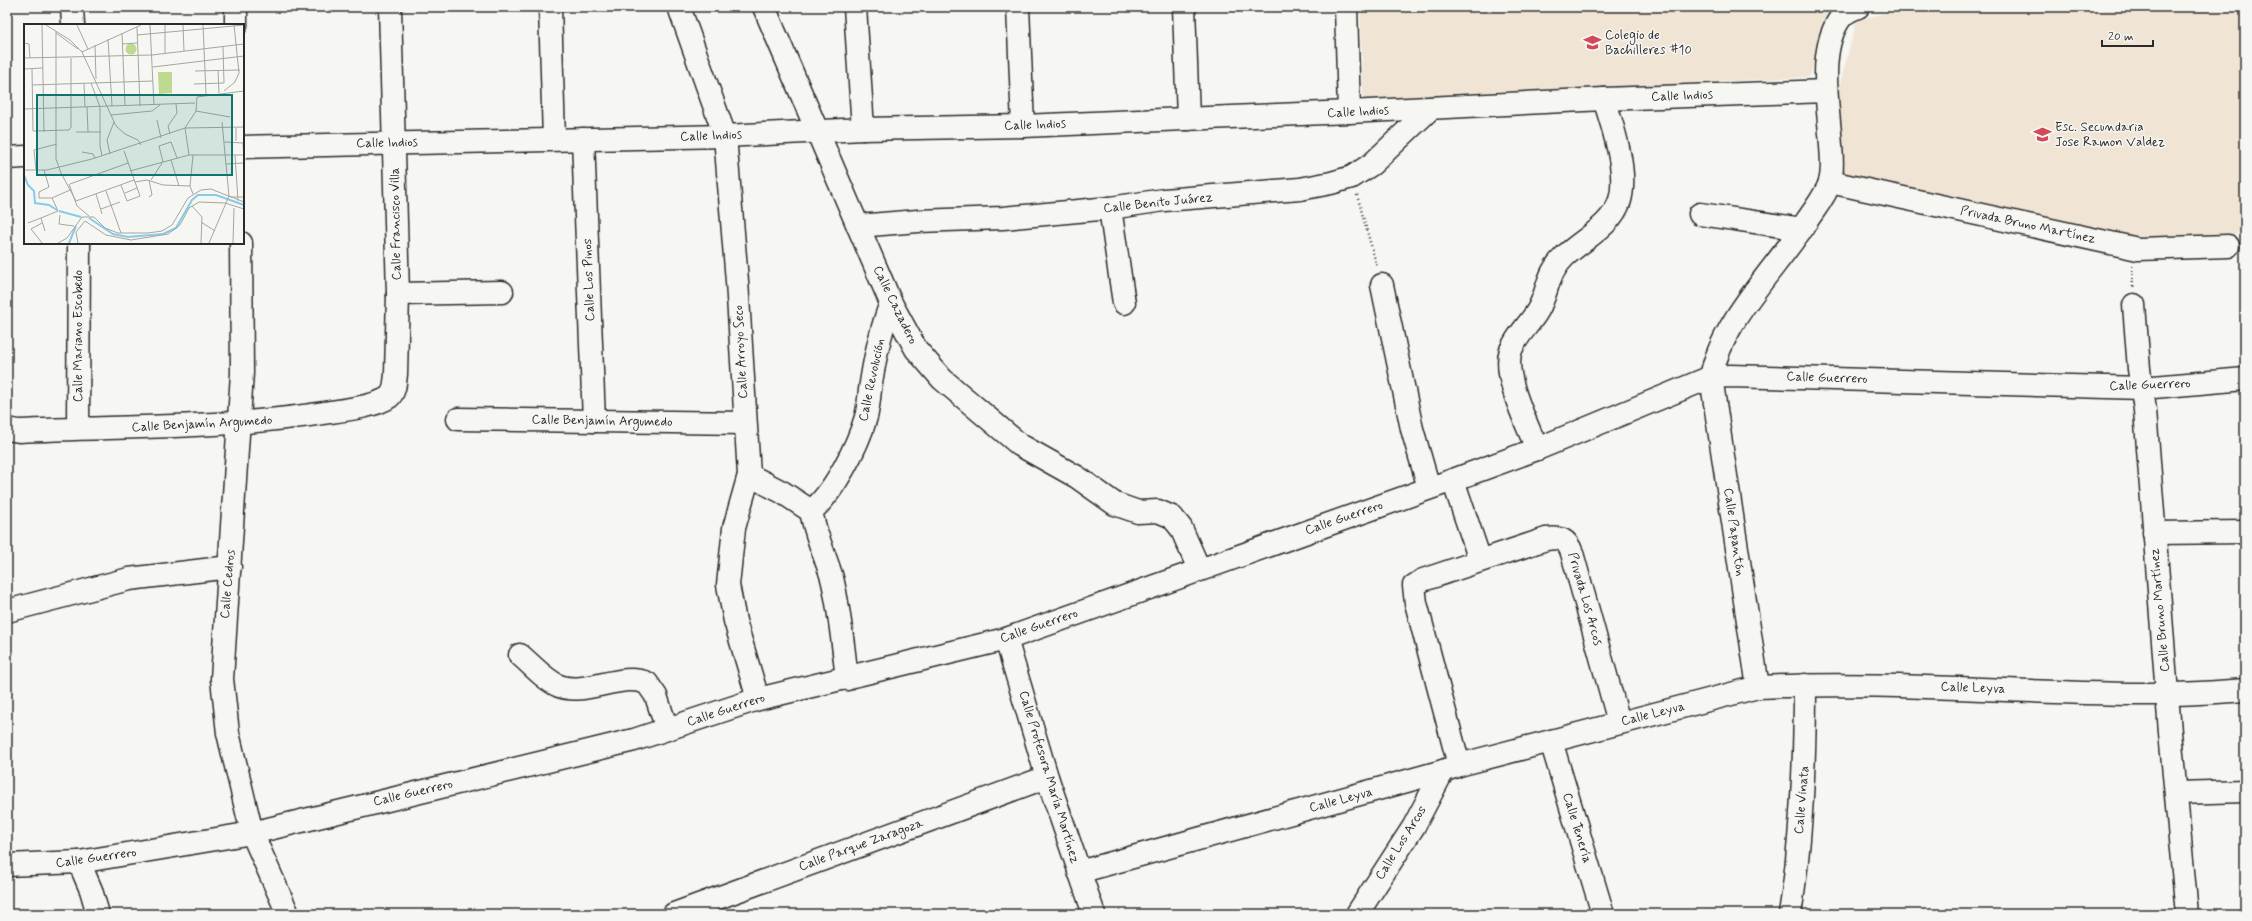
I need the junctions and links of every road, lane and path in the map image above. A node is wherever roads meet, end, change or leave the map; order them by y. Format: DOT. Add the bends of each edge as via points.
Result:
graph roads {
  1 [pos="72,7"];
  2 [pos="236,7"];
  3 [pos="390,7"];
  4 [pos="550,7"];
  5 [pos="679,7"];
  6 [pos="764,7"];
  7 [pos="855,7"];
  8 [pos="1018,7"];
  9 [pos="1184,7"];
  10 [pos="1346,7"];
  11 [pos="1858,7"];
  12 [pos="73,24"];
  13 [pos="236,24"];
  14 [pos="1826,91"];
  15 [pos="1604,99"];
  16 [pos="1431,108"];
  17 [pos="1350,112"];
  18 [pos="1188,119"];
  19 [pos="1023,126"];
  20 [pos="863,129"];
  21 [pos="817,133"];
  22 [pos="725,136"];
  23 [pos="554,139"];
  24 [pos="583,139"];
  25 [pos="394,143"];
  26 [pos="244,147"];
  27 [pos="24,157"];
  28 [pos="7,158"];
  29 [pos="1352,177"];
  30 [pos="1830,182"];
  31 [pos="1110,208"];
  32 [pos="1700,214"];
  33 [pos="858,226"];
  34 [pos="1802,229"];
  35 [pos="78,244"];
  36 [pos="241,244"];
  37 [pos="2228,246"];
  38 [pos="2131,248"];
  39 [pos="1382,285"];
  40 [pos="502,292"];
  41 [pos="398,294"];
  42 [pos="892,303"];
  43 [pos="1124,303"];
  44 [pos="2134,305"];
  45 [pos="1711,377"];
  46 [pos="2245,379"];
  47 [pos="2142,388"];
  48 [pos="393,392"];
  49 [pos="458,419"];
  50 [pos="594,421"];
  51 [pos="745,423"];
  52 [pos="239,424"];
  53 [pos="78,428"];
  54 [pos="7,429"];
  55 [pos="1537,449"];
  56 [pos="749,475"];
  57 [pos="1453,480"];
  58 [pos="1429,488"];
  59 [pos="811,511"];
  60 [pos="2245,532"];
  61 [pos="2154,533"];
  62 [pos="1480,560"];
  63 [pos="230,567"];
  64 [pos="1199,569"];
  65 [pos="7,611"];
  66 [pos="1006,639"];
  67 [pos="520,655"];
  68 [pos="848,679"];
  69 [pos="1805,685"];
  70 [pos="1758,687"];
  71 [pos="2245,690"];
  72 [pos="2167,694"];
  73 [pos="758,699"];
  74 [pos="1619,722"];
  75 [pos="667,729"];
  76 [pos="1551,741"];
  77 [pos="1451,768"];
  78 [pos="1047,777"];
  79 [pos="2245,791"];
  80 [pos="2177,793"];
  81 [pos="252,833"];
  82 [pos="79,862"];
  83 [pos="7,865"];
  84 [pos="1078,872"];
  85 [pos="98,914"];
  86 [pos="288,914"];
  87 [pos="674,914"];
  88 [pos="1094,914"];
  89 [pos="1357,914"];
  90 [pos="1603,914"];
  91 [pos="1790,914"];
  92 [pos="2187,914"];
  1 -- 12 [label="street"];
  2 -- 13 [label="street"];
  3 -- 25 [label="street, Calle Francisco Villa"];
  4 -- 23 [label="street"];
  5 -- 22 [label="street, Calle Arroyo Seco"];
  6 -- 21 [label="street, Calle Cazadero"];
  7 -- 20 [label="street"];
  8 -- 19 [label="street"];
  9 -- 18 [label="street"];
  10 -- 17 [label="street"];
  11 -- 14 [label="street" via="1843,16 1834,32 1828,54"];
  14 -- 15 [label="street, Calle Indios"];
  14 -- 30 [label="street" via="1832,161"];
  15 -- 16 [label="street, Calle Indios"];
  15 -- 55 [label="street" via="1617,149 1622,186 1619,201 1608,220 1556,266 1546,284 1539,309 1516,340 1511,352 1510,372 1518,401"];
  16 -- 17 [label="street, Calle Indios"];
  16 -- 29 [label="street, Calle Benito Juárez" via="1383,155"];
  17 -- 18 [label="street, Calle Indios"];
  18 -- 19 [label="street, Calle Indios"];
  19 -- 20 [label="street, Calle Indios"];
  20 -- 21 [label="street, Calle Indios"];
  21 -- 22 [label="street, Calle Indios"];
  21 -- 33 [label="street, Calle Cazadero"];
  22 -- 24 [label="street, Calle Indios"];
  22 -- 51 [label="street, Calle Arroyo Seco"];
  23 -- 24 [label="street, Calle Indios"];
  23 -- 25 [label="street, Calle Indios"];
  24 -- 50 [label="street, Calle Los Pinos"];
  25 -- 26 [label="street, Calle Indios"];
  25 -- 41 [label="street, Calle Francisco Villa"];
  27 -- 28 [label="street"];
  29 -- 31 [label="street, Calle Benito Juárez" via="1300,189 1164,200"];
  29 -- 39 [label="path"];
  30 -- 34 [label="street"];
  30 -- 38 [label="street, Privada Bruno Martínez"];
  31 -- 33 [label="street, Calle Benito Juárez" via="1003,218"];
  31 -- 43 [label="street"];
  32 -- 34 [label="street"];
  33 -- 42 [label="street, Calle Cazadero"];
  34 -- 45 [label="street" via="1742,310 1718,351"];
  35 -- 53 [label="street, Calle Mariano Escobedo"];
  36 -- 52 [label="street, Calle Cedros" via="242,373"];
  37 -- 38 [label="street, Privada Bruno Martínez" via="2144,250"];
  38 -- 44 [label="path"];
  39 -- 58 [label="street" via="1412,429"];
  40 -- 41 [label="street"];
  41 -- 48 [label="street, Calle Francisco Villa" via="396,374"];
  42 -- 59 [label="street, Calle Revolución" via="881,334 863,426 831,490"];
  42 -- 64 [label="street, Calle Cazadero" via="916,349 942,379 1020,446 1077,477 1115,504 1138,512 1158,512 1172,517 1181,528"];
  44 -- 47 [label="street, Calle Bruno Martínez"];
  45 -- 47 [label="street, Calle Guerrero"];
  45 -- 55 [label="street, Calle Guerrero"];
  45 -- 70 [label="street, Calle Papantón"];
  46 -- 47 [label="street, Calle Guerrero"];
  47 -- 61 [label="street, Calle Bruno Martínez"];
  48 -- 52 [label="street, Calle Benjamín Argumedo" via="388,398 345,410"];
  49 -- 50 [label="street, Calle Benjamín Argumedo"];
  50 -- 51 [label="street, Calle Benjamín Argumedo"];
  51 -- 56 [label="street, Calle Arroyo Seco"];
  52 -- 53 [label="street, Calle Benjamín Argumedo"];
  52 -- 63 [label="street, Calle Cedros"];
  53 -- 54 [label="street, Calle Benjamín Argumedo" via="19,431"];
  55 -- 57 [label="street, Calle Guerrero"];
  56 -- 59 [label="street"];
  56 -- 73 [label="street, Calle Arroyo Seco" via="734,528 728,585 735,621"];
  57 -- 58 [label="street, Calle Guerrero"];
  57 -- 62 [label="street"];
  58 -- 64 [label="street, Calle Guerrero"];
  59 -- 68 [label="street" via="837,604"];
  60 -- 61 [label="street"];
  61 -- 72 [label="street, Calle Bruno Martínez"];
  62 -- 74 [label="street, Privada Los Arcos" via="1546,539 1565,540 1570,546 1578,572"];
  62 -- 77 [label="street, Privada Los Arcos" via="1423,580 1413,587"];
  63 -- 65 [label="street" via="129,579"];
  63 -- 81 [label="street, Calle Cedros" via="222,679 228,733"];
  64 -- 66 [label="street, Calle Guerrero"];
  66 -- 68 [label="street, Calle Guerrero"];
  66 -- 78 [label="street, Calle Profesora María Martínez"];
  67 -- 75 [label="street" via="547,678 564,687 579,688 630,681 647,683 656,696"];
  68 -- 73 [label="street, Calle Guerrero"];
  69 -- 70 [label="street, Calle Leyva"];
  69 -- 72 [label="street, Calle Leyva"];
  69 -- 91 [label="street, Calle Vinata" via="1805,762 1796,877"];
  70 -- 74 [label="street, Calle Leyva"];
  71 -- 72 [label="street, Calle Leyva"];
  72 -- 80 [label="street, Calle Bruno Martínez"];
  73 -- 75 [label="street, Calle Guerrero"];
  74 -- 76 [label="street, Calle Leyva"];
  75 -- 81 [label="street, Calle Guerrero" via="634,740"];
  76 -- 77 [label="street, Calle Leyva"];
  76 -- 90 [label="street, Calle Tenería"];
  77 -- 84 [label="street, Calle Leyva"];
  77 -- 89 [label="street, Calle Los Arcos"];
  78 -- 84 [label="street, Calle Profesora María Martínez"];
  78 -- 87 [label="street, Calle Parque Zaragoza"];
  79 -- 80 [label="street"];
  80 -- 92 [label="street, Calle Bruno Martínez"];
  81 -- 82 [label="street, Calle Guerrero"];
  81 -- 86 [label="street, Calle Cedros"];
  82 -- 83 [label="street, Calle Guerrero"];
  82 -- 85 [label="street"];
  84 -- 88 [label="street, Calle Profesora María Martínez"];
}
